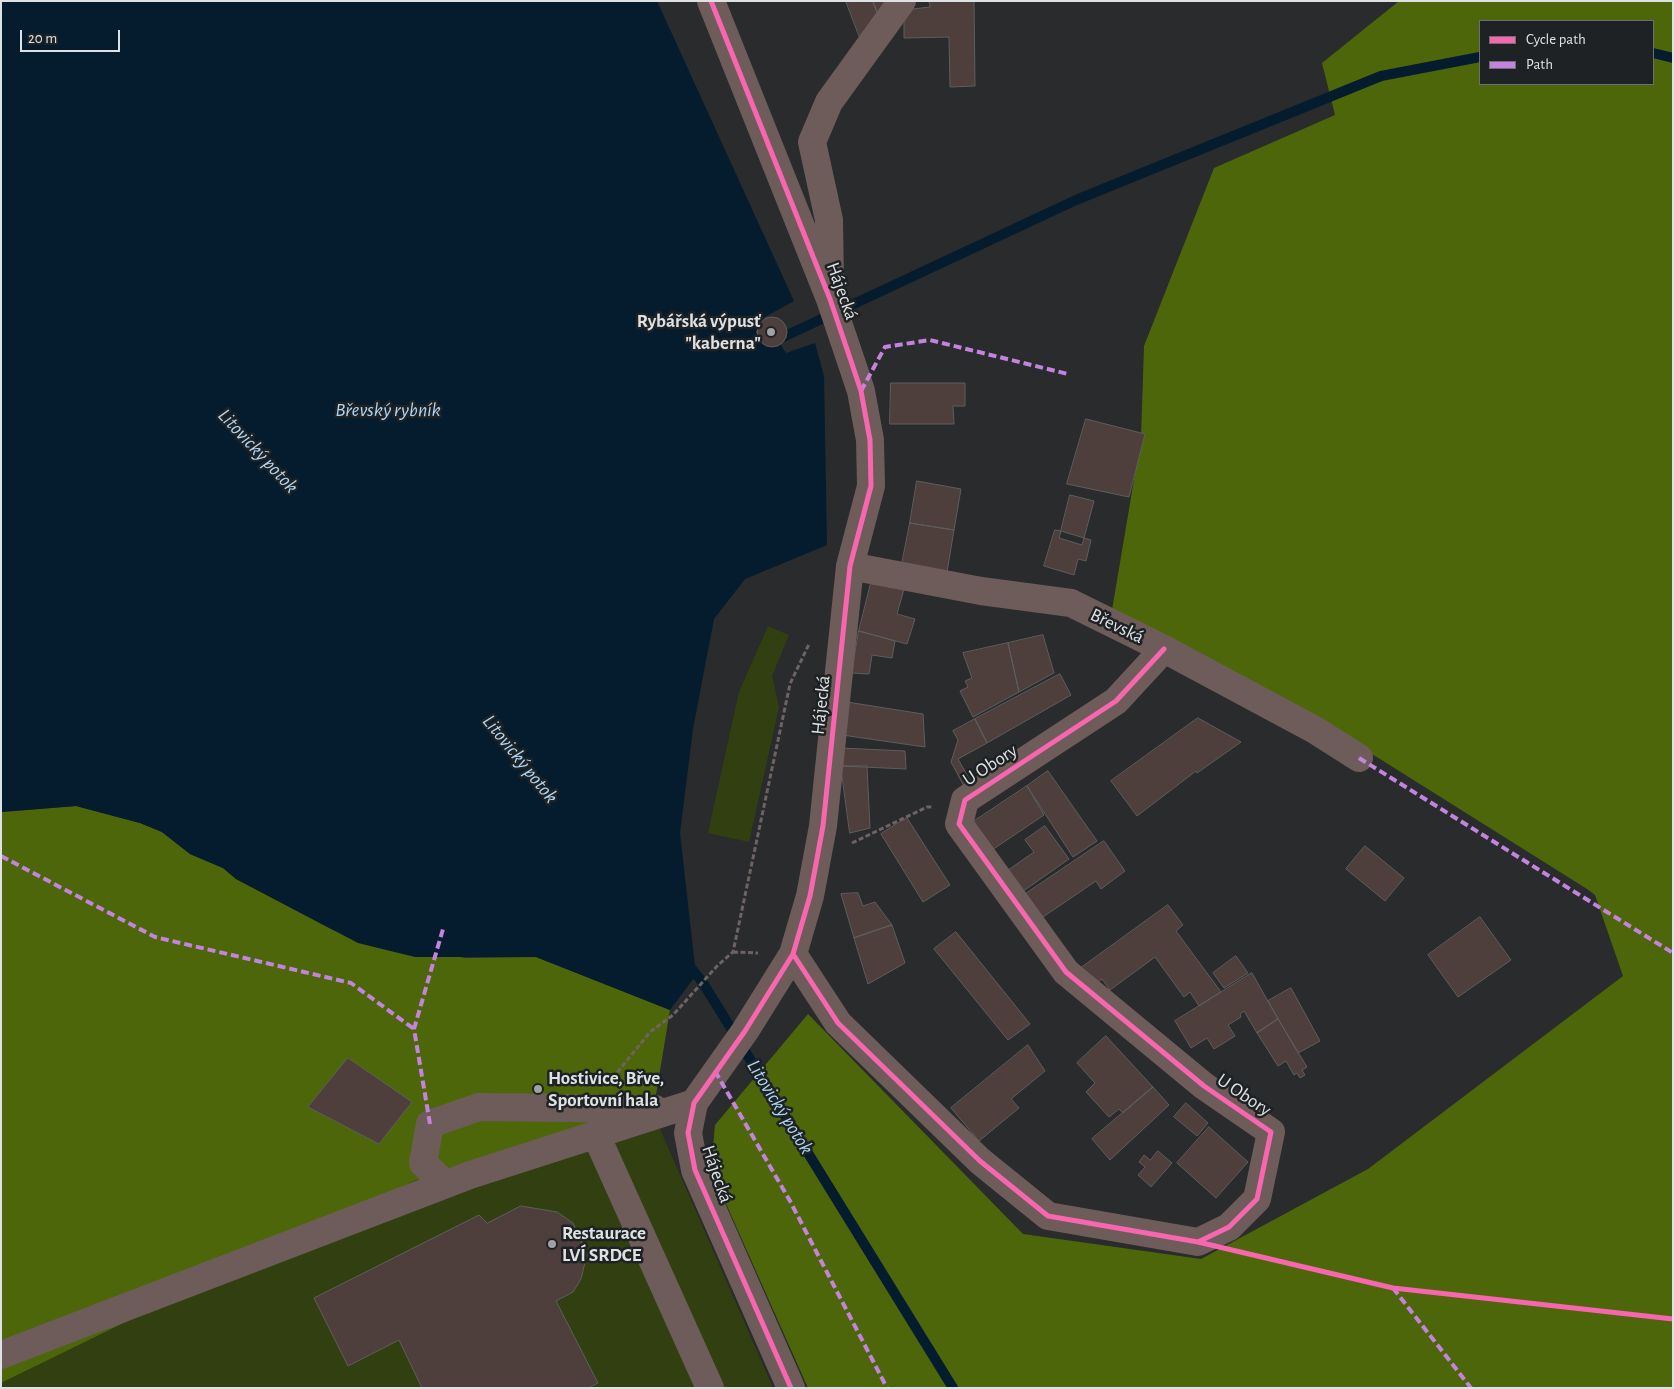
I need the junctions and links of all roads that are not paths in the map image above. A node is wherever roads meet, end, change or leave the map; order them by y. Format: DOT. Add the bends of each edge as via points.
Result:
graph roads {
  1 [pos="711,1"];
  2 [pos="902,1"];
  3 [pos="830,299"];
  4 [pos="850,566"];
  5 [pos="1164,648"];
  6 [pos="1358,758"];
  7 [pos="792,954"];
  8 [pos="686,1106"];
  9 [pos="596,1135"];
  10 [pos="445,1184"];
  11 [pos="1,1355"];
  12 [pos="710,1388"];
  13 [pos="791,1388"];
  1 -- 3 [label="street, Hájecká"];
  2 -- 3 [label="street" via="829,102 812,142 829,220"];
  3 -- 4 [label="street, Hájecká" via="861,391 870,440 871,486"];
  4 -- 5 [label="street, Břevská" via="980,591 1071,603"];
  4 -- 7 [label="street, Hájecká" via="823,826 810,896"];
  5 -- 6 [label="street, Břevská" via="1315,730"];
  5 -- 7 [label="street, U Obory" via="1116,701 965,800 959,824 1066,972 1204,1086 1271,1132 1257,1199 1229,1227 1198,1242 1048,1216 980,1161 838,1023"];
  7 -- 8 [label="street, Hájecká" via="740,1039"];
  8 -- 9 [label="street"];
  8 -- 10 [label="street" via="479,1108 430,1124 423,1163"];
  8 -- 13 [label="street, Hájecká" via="695,1170"];
  9 -- 10 [label="street"];
  9 -- 12 [label="street"];
  10 -- 11 [label="street"];
}
